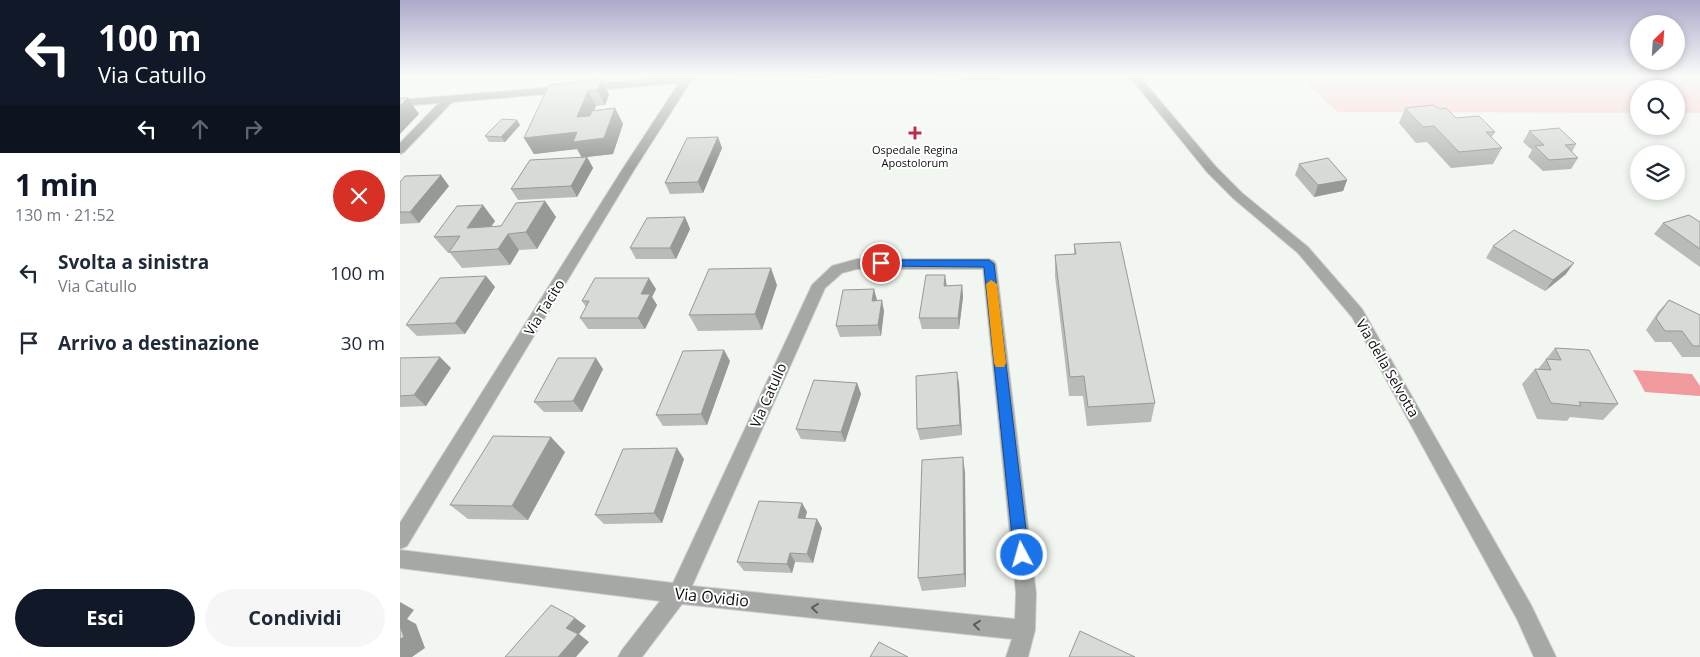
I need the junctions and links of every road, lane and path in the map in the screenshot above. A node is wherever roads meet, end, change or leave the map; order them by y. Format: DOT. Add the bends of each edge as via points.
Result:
graph roads {
  1 [pos="442,107"];
  2 [pos="669,107"];
  3 [pos="1159,107"];
  4 [pos="400,150"];
  5 [pos="400,540"];
  6 [pos="400,559"];
  7 [pos="678,594"];
  8 [pos="1025,630"];
  9 [pos="629,657"];
  10 [pos="1017,657"];
  11 [pos="1545,657"];
  1 -- 4 [label="street"];
  2 -- 5 [label="street, Via Tacito"];
  3 -- 11 [label="street, Via della Selvotta" via="1212,170 1303,250 1357,313 1519,604"];
  6 -- 7 [label="street, Via Ovidio"];
  8 -- 7 [label="street, Via Ovidio, one-way"];
  7 -- 8 [label="street, Via Catullo" via="813,297 826,277 842,267 857,264 989,264 1026,593"];
  7 -- 9 [label="street, Via Catullo"];
  8 -- 10 [label="street"];
}
